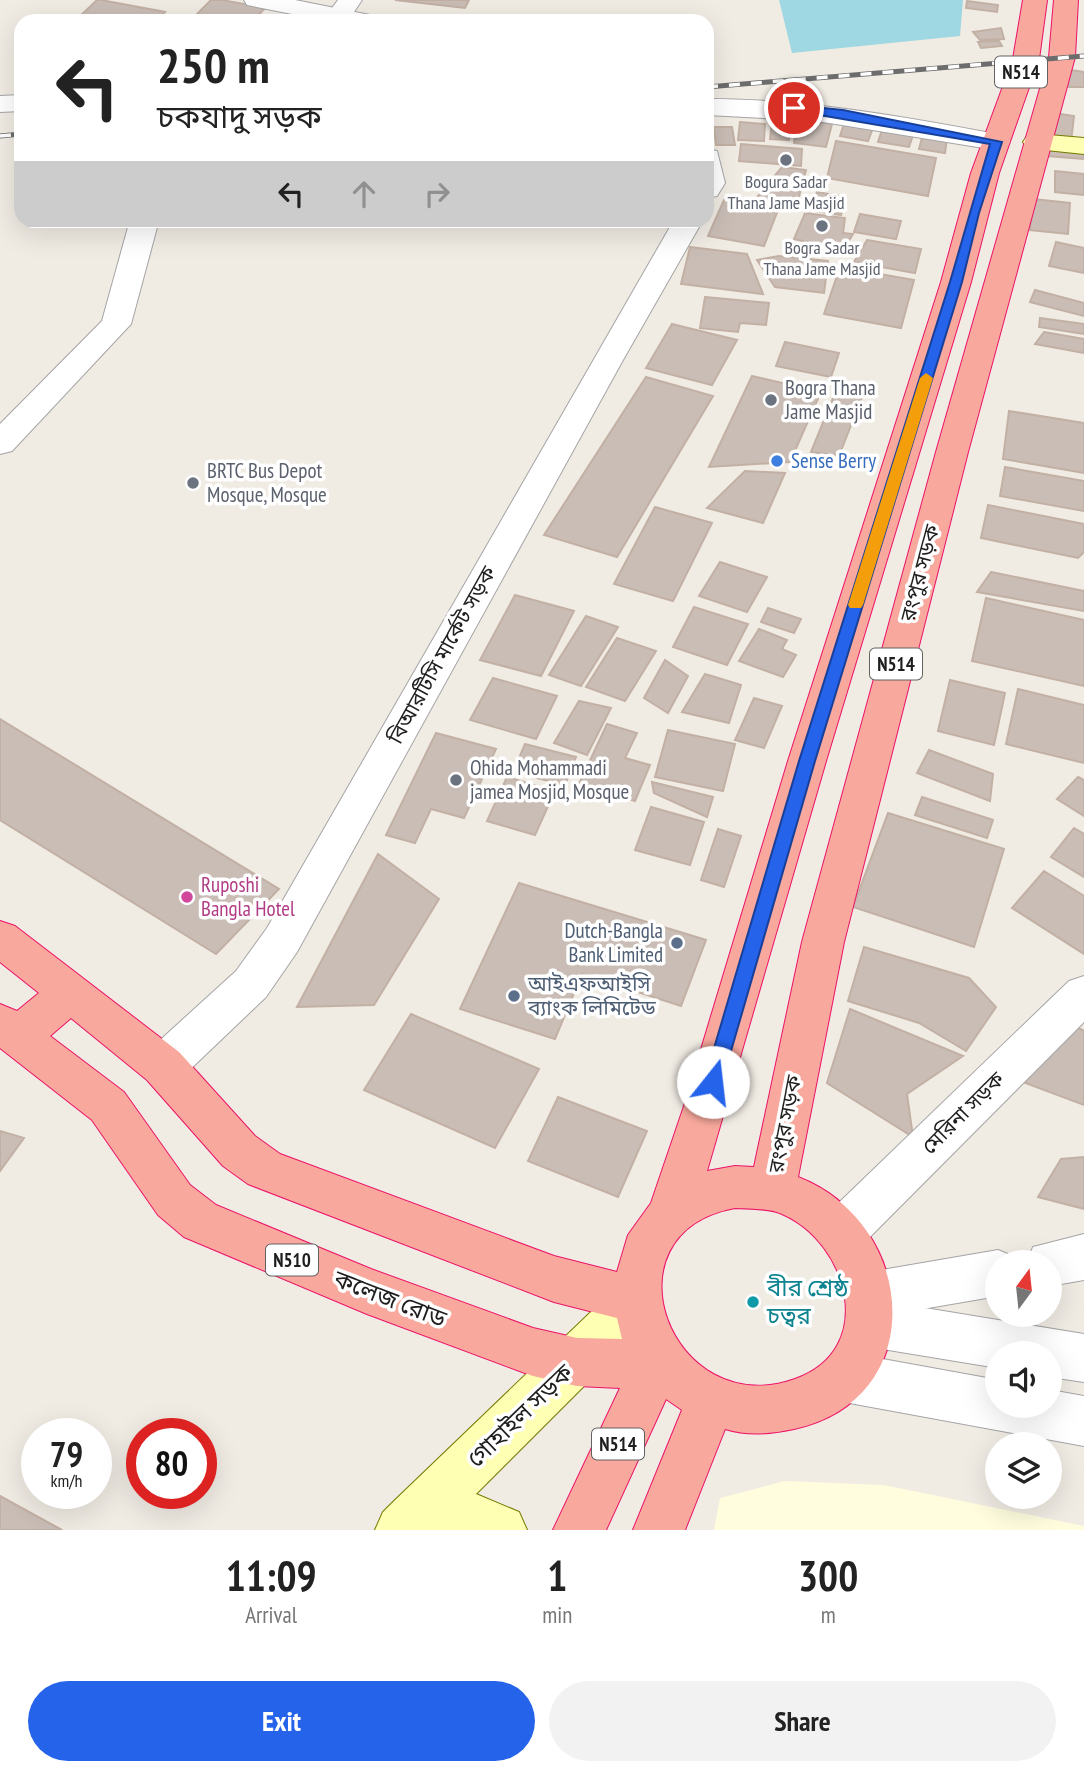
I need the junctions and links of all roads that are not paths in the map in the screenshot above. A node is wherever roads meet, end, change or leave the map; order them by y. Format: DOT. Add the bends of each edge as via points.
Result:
graph roads {
  1 [pos="256,0"];
  2 [pos="1035,0"];
  3 [pos="1066,0"];
  4 [pos="344,8"];
  5 [pos="714,107"];
  6 [pos="996,142"];
  7 [pos="1037,142"];
  8 [pos="1084,146"];
  9 [pos="143,228"];
  10 [pos="684,228"];
  11 [pos="0,443"];
  12 [pos="0,939"];
  13 [pos="70,993"];
  14 [pos="1084,994"];
  15 [pos="9,1030"];
  16 [pos="163,1066"];
  17 [pos="772,1189"];
  18 [pos="670,1214"];
  19 [pos="842,1232"];
  20 [pos="1084,1257"];
  21 [pos="1062,1261"];
  22 [pos="985,1277"];
  23 [pos="637,1300"];
  24 [pos="870,1309"];
  25 [pos="1084,1358"];
  26 [pos="659,1360"];
  27 [pos="577,1362"];
  28 [pos="844,1377"];
  29 [pos="711,1401"];
  30 [pos="985,1403"];
  31 [pos="1062,1417"];
  32 [pos="1084,1421"];
  33 [pos="406,1526"];
  34 [pos="501,1530"];
  35 [pos="579,1530"];
  36 [pos="659,1530"];
  1 -- 4 [label="street"];
  2 -- 6 [label="highway, N514" via="1026,59"];
  3 -- 7 [label="highway, রংপুর সড়ক / N514" via="1062,57"];
  5 -- 6 [label="street" via="769,105 843,114"];
  6 -- 18 [label="highway"];
  7 -- 8 [label="main road"];
  7 -- 17 [label="highway, রংপুর সড়ক / N514" via="823,942"];
  9 -- 11 [label="street" via="116,324"];
  10 -- 16 [label="street, বিআরটিসি মার্কেট সড়ক" via="282,940 251,984"];
  12 -- 13 [label="highway"];
  13 -- 15 [label="highway"];
  13 -- 16 [label="highway"];
  14 -- 19 [label="street, মেরিনা সড়ক"];
  15 -- 27 [label="highway, কলেজ রোড / N510" via="108,1106 174,1200 201,1222 367,1292 533,1352"];
  16 -- 23 [label="highway" via="239,1151 264,1169 554,1279"];
  17 -- 18 [label="highway" via="735,1187 700,1195"];
  17 -- 19 [label="highway" via="822,1213"];
  18 -- 23 [label="highway" via="650,1238 638,1268"];
  19 -- 24 [label="highway" via="861,1262"];
  20 -- 21 [label="street"];
  22 -- 24 [label="street"];
  23 -- 26 [label="highway" via="640,1321"];
  23 -- 27 [label="main road, গোহাইল সড়ক"];
  24 -- 25 [label="street"];
  24 -- 28 [label="highway" via="863,1349"];
  26 -- 27 [label="highway, কলেজ রোড / N510"];
  26 -- 29 [label="highway" via="682,1383"];
  26 -- 35 [label="highway, N514"];
  27 -- 33 [label="main road, গোহাইল সড়ক"];
  28 -- 29 [label="highway" via="817,1398 783,1410 747,1411"];
  28 -- 30 [label="street"];
  29 -- 36 [label="highway"];
  31 -- 32 [label="street"];
  33 -- 34 [label="main road" via="478,1520"];
}
